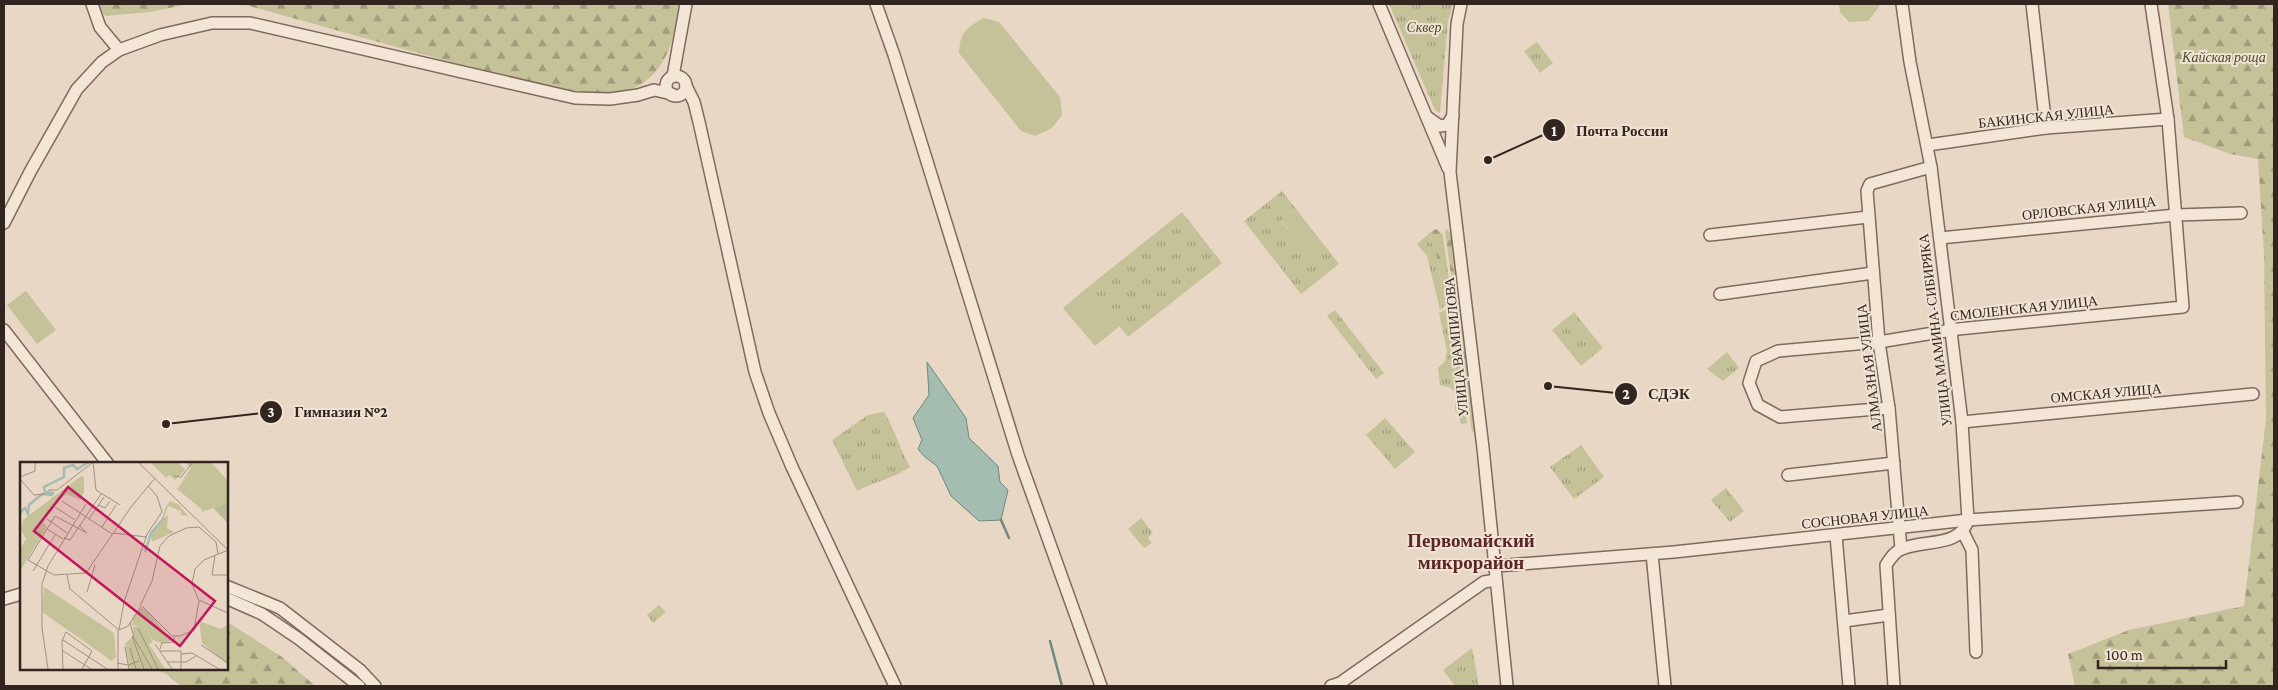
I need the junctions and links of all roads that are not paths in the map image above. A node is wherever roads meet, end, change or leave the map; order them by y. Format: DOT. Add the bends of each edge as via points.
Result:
graph roads {
  1 [pos="92,4"];
  2 [pos="686,4"];
  3 [pos="876,4"];
  4 [pos="1379,4"];
  5 [pos="1461,4"];
  6 [pos="1902,4"];
  7 [pos="2032,4"];
  8 [pos="2151,4"];
  9 [pos="119,50"];
  10 [pos="678,81"];
  11 [pos="654,90"];
  12 [pos="673,95"];
  13 [pos="696,112"];
  14 [pos="1453,116"];
  15 [pos="1427,117"];
  16 [pos="2168,119"];
  17 [pos="2046,128"];
  18 [pos="1928,145"];
  19 [pos="1931,167"];
  20 [pos="1450,172"];
  21 [pos="2241,213"];
  22 [pos="2176,215"];
  23 [pos="1868,217"];
  24 [pos="4,223"];
  25 [pos="1710,235"];
  26 [pos="1940,238"];
  27 [pos="1873,273"];
  28 [pos="1720,294"];
  29 [pos="4,330"];
  30 [pos="1950,330"];
  31 [pos="1879,342"];
  32 [pos="2253,394"];
  33 [pos="1890,408"];
  34 [pos="1962,422"];
  35 [pos="106,462"];
  36 [pos="1894,463"];
  37 [pos="1788,475"];
  38 [pos="2237,502"];
  39 [pos="1968,520"];
  40 [pos="1900,528"];
  41 [pos="1963,532"];
  42 [pos="1836,535"];
  43 [pos="1901,549"];
  44 [pos="1652,554"];
  45 [pos="1496,566"];
  46 [pos="1496,580"];
  47 [pos="228,587"];
  48 [pos="20,594"];
  49 [pos="4,599"];
  50 [pos="228,599"];
  51 [pos="1888,615"];
  52 [pos="1844,621"];
  53 [pos="1976,652"];
  54 [pos="359,686"];
  55 [pos="375,686"];
  56 [pos="895,686"];
  57 [pos="1101,686"];
  58 [pos="1331,686"];
  59 [pos="1507,686"];
  60 [pos="1665,686"];
  61 [pos="1850,686"];
  62 [pos="1894,686"];
  1 -- 9 [label="street" via="100,27"];
  2 -- 10 [label="street" via="678,50"];
  3 -- 57 [label="street" via="1018,455"];
  4 -- 15 [label="street"];
  5 -- 14 [label="street, УЛИЦА ВАМПИЛОВА" via="1457,24"];
  6 -- 18 [label="street, УЛИЦА МАМИНА-СИБИРЯКА" via="1910,62"];
  7 -- 17 [label="street"];
  8 -- 16 [label="street"];
  9 -- 11 [label="street" via="160,35 212,23 250,23 575,98 610,99"];
  9 -- 24 [label="street" via="102,62 78,89"];
  10 -- 11 [label="street"];
  10 -- 12 [label="street" via="667,86"];
  10 -- 12 [label="street" via="684,92"];
  10 -- 13 [label="street"];
  11 -- 12 [label="street"];
  12 -- 13 [label="street"];
  13 -- 56 [label="street" via="756,372 769,413"];
  14 -- 15 [label="street" via="1447,125 1440,126"];
  14 -- 20 [label="street, УЛИЦА ВАМПИЛОВА"];
  15 -- 20 [label="street"];
  16 -- 17 [label="street, БАКИНСКАЯ УЛИЦА"];
  16 -- 22 [label="street"];
  17 -- 18 [label="street, БАКИНСКАЯ УЛИЦА"];
  18 -- 19 [label="street, УЛИЦА МАМИНА-СИБИРЯКА"];
  19 -- 23 [label="street, АЛМАЗНАЯ УЛИЦА" via="1870,184 1867,191"];
  19 -- 26 [label="street, УЛИЦА МАМИНА-СИБИРЯКА"];
  20 -- 45 [label="street, УЛИЦА ВАМПИЛОВА"];
  21 -- 22 [label="street, ОРЛОВСКАЯ УЛИЦА"];
  22 -- 26 [label="street, ОРЛОВСКАЯ УЛИЦА"];
  22 -- 30 [label="street, СМОЛЕНСКАЯ УЛИЦА" via="2183,307"];
  23 -- 25 [label="street"];
  23 -- 27 [label="street, АЛМАЗНАЯ УЛИЦА"];
  26 -- 30 [label="street, УЛИЦА МАМИНА-СИБИРЯКА"];
  27 -- 28 [label="street"];
  27 -- 31 [label="street, АЛМАЗНАЯ УЛИЦА"];
  29 -- 35 [label="street"];
  30 -- 31 [label="street, СМОЛЕНСКАЯ УЛИЦА"];
  30 -- 34 [label="street, УЛИЦА МАМИНА-СИБИРЯКА"];
  31 -- 33 [label="street, АЛМАЗНАЯ УЛИЦА"];
  31 -- 33 [label="street, СМОЛЕНСКАЯ УЛИЦА" via="1778,351 1756,361 1749,382 1758,405 1780,417"];
  32 -- 34 [label="street, ОМСКАЯ УЛИЦА"];
  33 -- 36 [label="street, АЛМАЗНАЯ УЛИЦА"];
  34 -- 39 [label="street, УЛИЦА МАМИНА-СИБИРЯКА"];
  36 -- 37 [label="street"];
  36 -- 40 [label="street, АЛМАЗНАЯ УЛИЦА"];
  38 -- 39 [label="street, СОСНОВАЯ УЛИЦА"];
  39 -- 40 [label="street, СОСНОВАЯ УЛИЦА"];
  39 -- 41 [label="street, УЛИЦА МАМИНА-СИБИРЯКА"];
  40 -- 42 [label="street, СОСНОВАЯ УЛИЦА"];
  40 -- 43 [label="street, АЛМАЗНАЯ УЛИЦА"];
  41 -- 43 [label="street" via="1958,536"];
  41 -- 53 [label="street" via="1972,550"];
  42 -- 44 [label="street, СОСНОВАЯ УЛИЦА"];
  42 -- 52 [label="street"];
  43 -- 51 [label="street" via="1886,565"];
  44 -- 45 [label="street, СОСНОВАЯ УЛИЦА"];
  44 -- 60 [label="street"];
  45 -- 46 [label="street, УЛИЦА ВАМПИЛОВА"];
  46 -- 58 [label="street" via="1484,582 1392,648"];
  46 -- 59 [label="street, УЛИЦА ВАМПИЛОВА"];
  47 -- 55 [label="street" via="280,608 360,670"];
  48 -- 49 [label="street"];
  50 -- 54 [label="street" via="262,614"];
  51 -- 52 [label="street"];
  51 -- 62 [label="street"];
  52 -- 61 [label="street"];
}
